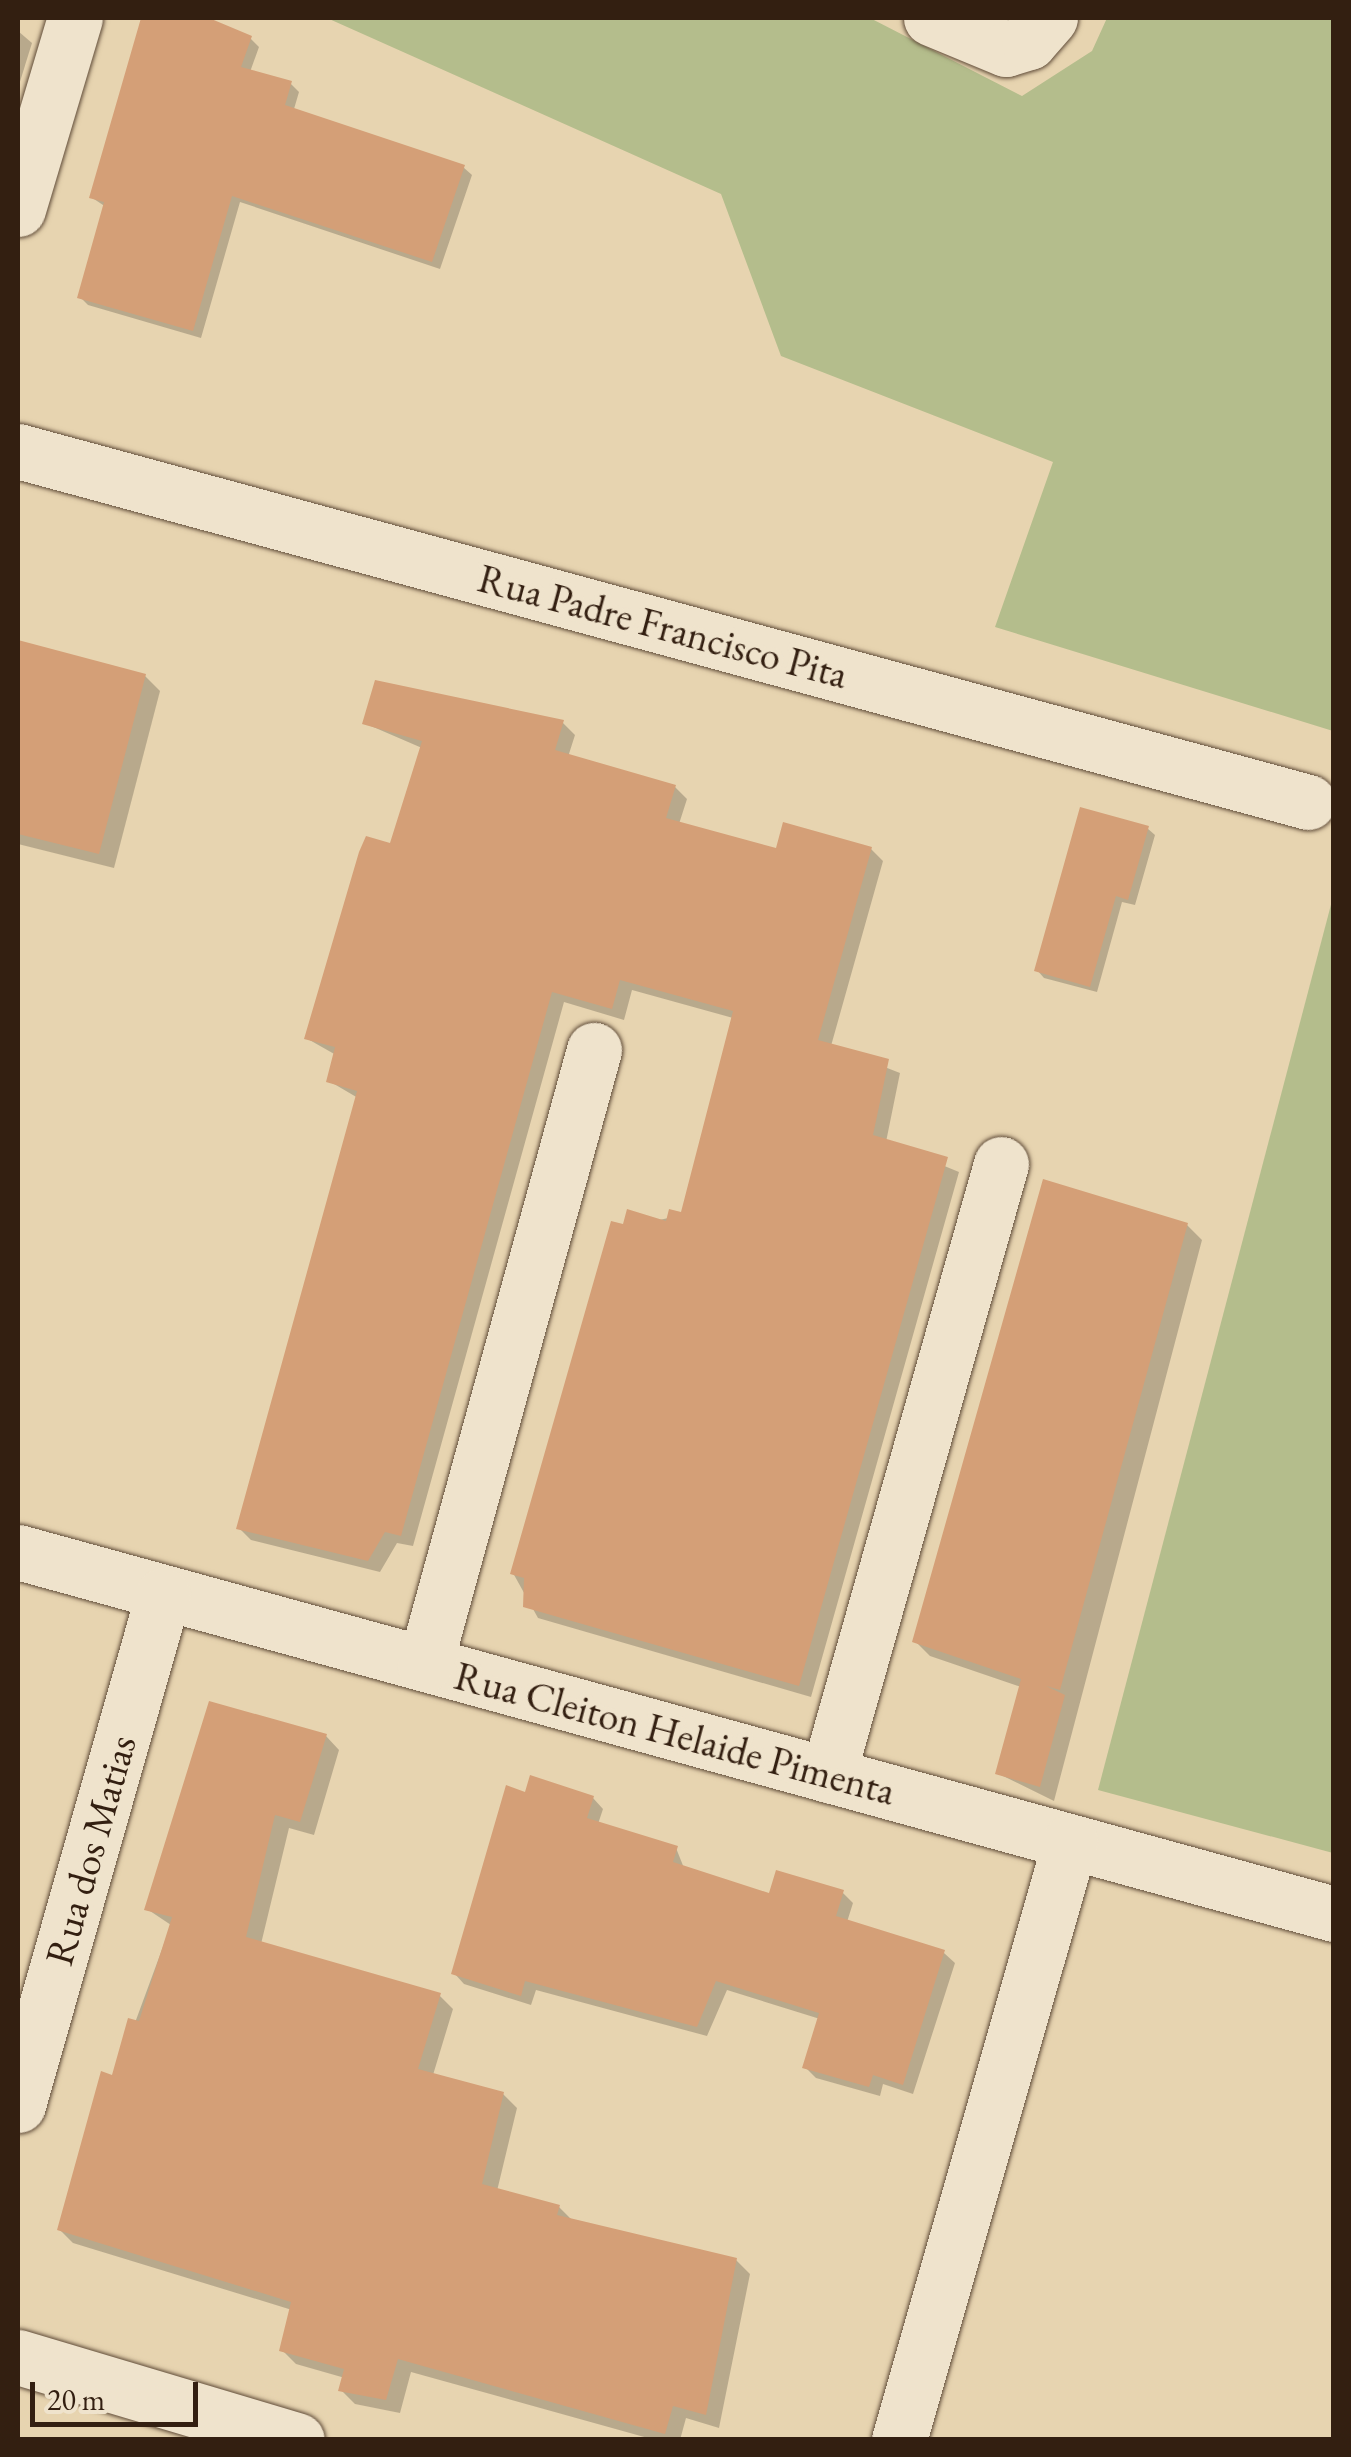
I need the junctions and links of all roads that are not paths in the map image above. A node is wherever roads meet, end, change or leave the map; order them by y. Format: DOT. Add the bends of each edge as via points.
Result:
graph roads {
  1 [pos="75,18"];
  2 [pos="931,18"];
  3 [pos="1050,18"];
  4 [pos="18,209"];
  5 [pos="18,451"];
  6 [pos="1308,802"];
  7 [pos="594,1050"];
  8 [pos="1001,1164"];
  9 [pos="18,1552"];
  10 [pos="163,1596"];
  11 [pos="424,1664"];
  12 [pos="828,1775"];
  13 [pos="1070,1842"];
  14 [pos="1334,1914"];
  15 [pos="18,2106"];
  16 [pos="18,2357"];
  17 [pos="297,2440"];
  18 [pos="899,2440"];
  1 -- 4 [label="street"];
  2 -- 3 [label="street" via="1006,49 1029,42"];
  5 -- 6 [label="street, Rua Padre Francisco Pita"];
  7 -- 11 [label="street"];
  8 -- 12 [label="street"];
  9 -- 10 [label="street, Rua Cleiton Helaide Pimenta"];
  10 -- 11 [label="street, Rua Cleiton Helaide Pimenta"];
  10 -- 15 [label="street, Rua dos Matias"];
  11 -- 12 [label="street, Rua Cleiton Helaide Pimenta"];
  12 -- 13 [label="street, Rua Cleiton Helaide Pimenta"];
  13 -- 14 [label="street, Rua Cleiton Helaide Pimenta"];
  13 -- 18 [label="street"];
  16 -- 17 [label="street"];
}
